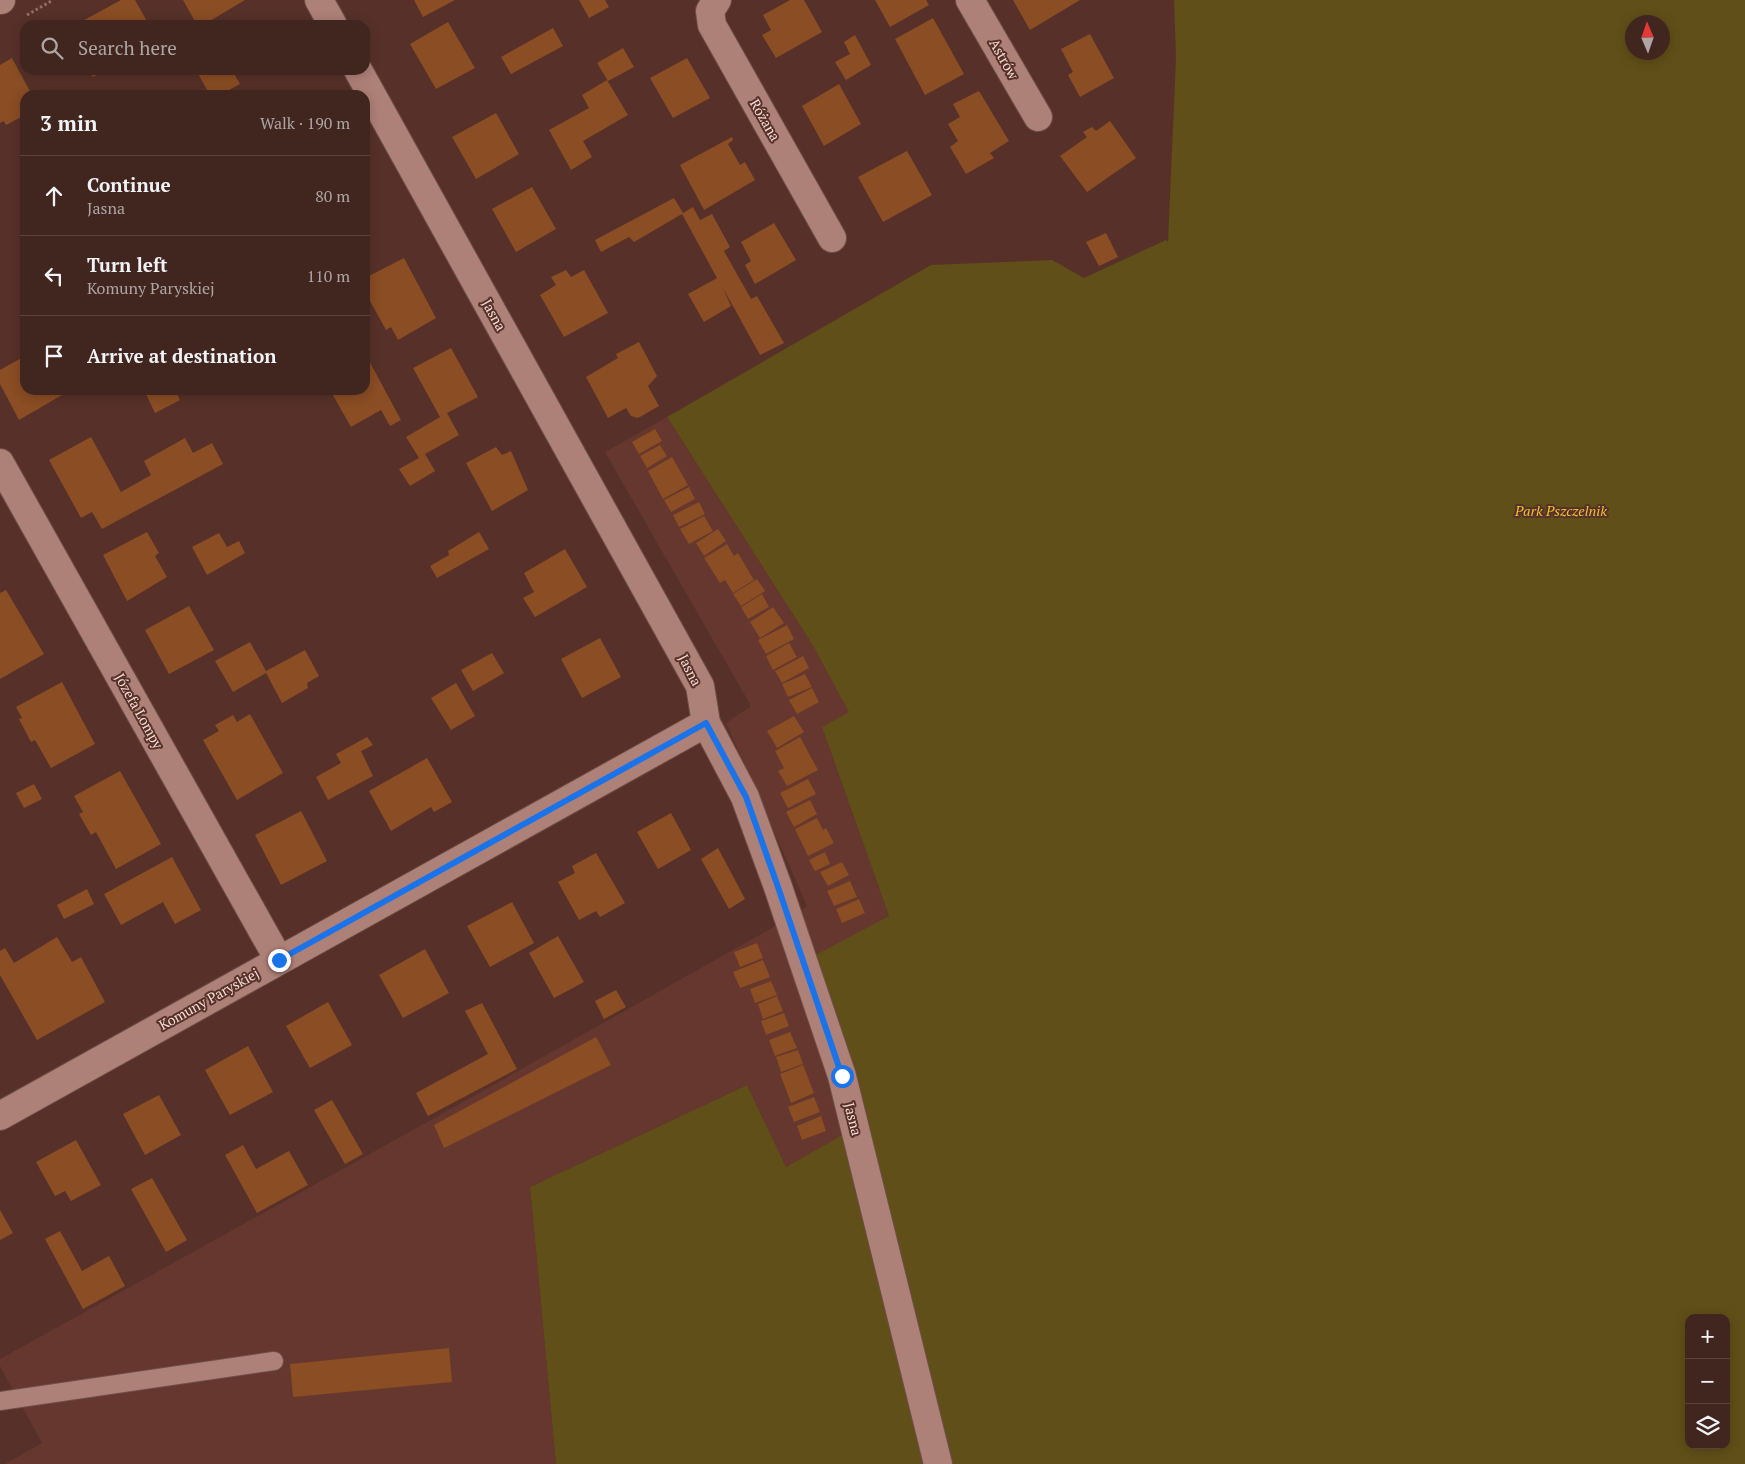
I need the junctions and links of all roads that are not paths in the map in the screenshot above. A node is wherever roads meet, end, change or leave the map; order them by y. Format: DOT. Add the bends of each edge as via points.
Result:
graph roads {
  1 [pos="319,0"];
  2 [pos="717,0"];
  3 [pos="970,0"];
  4 [pos="330,20"];
  5 [pos="361,75"];
  6 [pos="369,90"];
  7 [pos="370,92"];
  8 [pos="1038,117"];
  9 [pos="832,238"];
  10 [pos="0,463"];
  11 [pos="706,723"];
  12 [pos="279,960"];
  13 [pos="0,1116"];
  14 [pos="274,1361"];
  15 [pos="0,1400"];
  16 [pos="938,1464"];
  1 -- 4 [label="street"];
  2 -- 9 [label="street, Różana" via="710,11 712,25"];
  3 -- 8 [label="street, Astrów"];
  5 -- 6 [label="street, Jasna"];
  7 -- 11 [label="street, Jasna" via="700,686"];
  10 -- 12 [label="street, Józefa Lompy"];
  11 -- 12 [label="street, Komuny Paryskiej"];
  11 -- 16 [label="street, Jasna" via="746,797 842,1076"];
  12 -- 13 [label="street, Komuny Paryskiej"];
  14 -- 15 [label="lane"];
}
